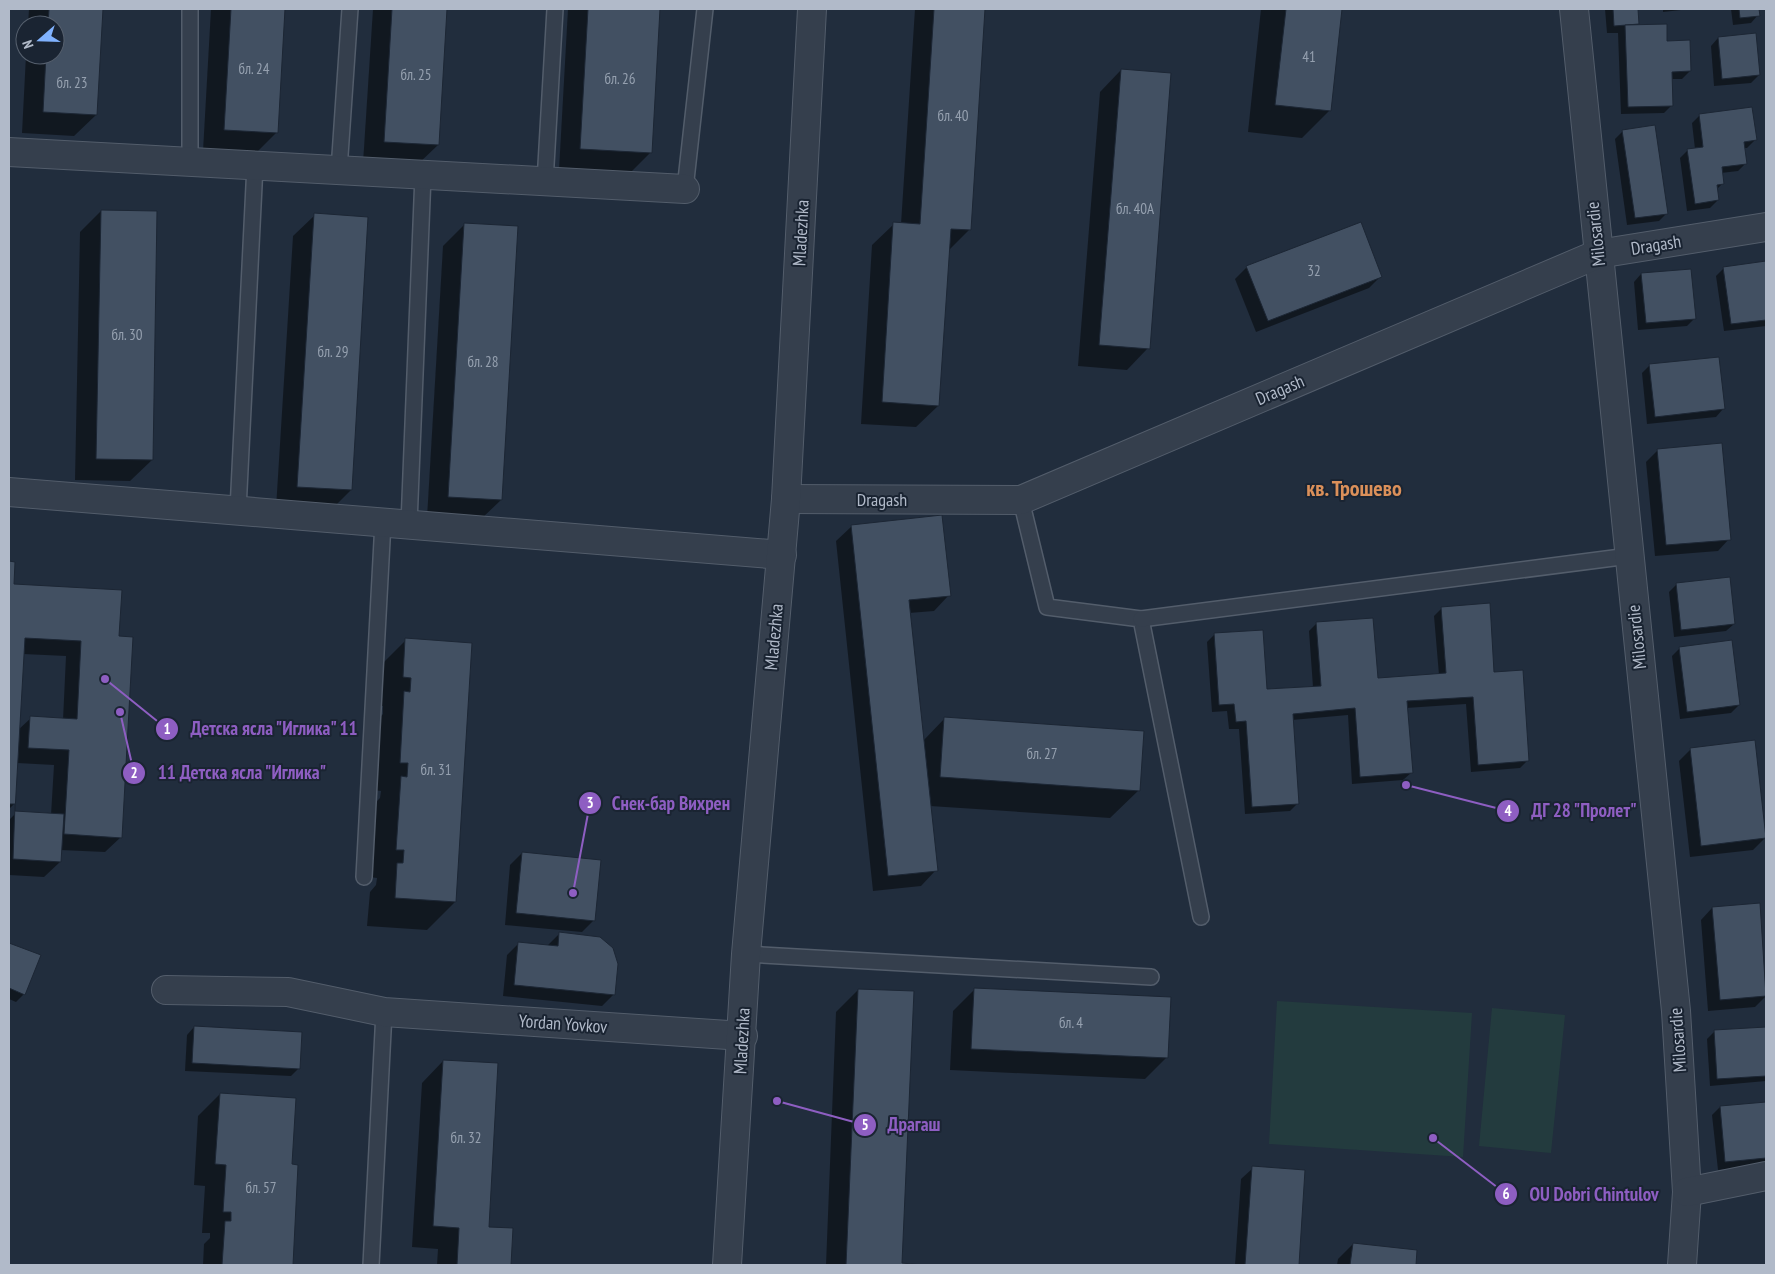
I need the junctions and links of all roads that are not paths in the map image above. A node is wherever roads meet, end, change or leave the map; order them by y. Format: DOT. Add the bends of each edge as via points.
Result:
graph roads {
  1 [pos="190,9"];
  2 [pos="350,9"];
  3 [pos="555,9"];
  4 [pos="705,9"];
  5 [pos="812,9"];
  6 [pos="1574,9"];
  7 [pos="9,152"];
  8 [pos="190,162"];
  9 [pos="254,166"];
  10 [pos="339,170"];
  11 [pos="422,175"];
  12 [pos="545,182"];
  13 [pos="685,189"];
  14 [pos="1766,227"];
  15 [pos="1598,254"];
  16 [pos="9,492"];
  17 [pos="786,499"];
  18 [pos="1021,500"];
  19 [pos="238,510"];
  20 [pos="396,523"];
  21 [pos="782,555"];
  22 [pos="1629,556"];
  23 [pos="1141,619"];
  24 [pos="364,877"];
  25 [pos="1201,917"];
  26 [pos="746,954"];
  27 [pos="1151,977"];
  28 [pos="166,990"];
  29 [pos="384,1012"];
  30 [pos="743,1036"];
  31 [pos="1766,1176"];
  32 [pos="1686,1192"];
  33 [pos="371,1265"];
  34 [pos="727,1265"];
  35 [pos="1682,1265"];
  1 -- 8 [label="lane"];
  2 -- 10 [label="lane"];
  3 -- 12 [label="lane"];
  4 -- 13 [label="lane"];
  5 -- 17 [label="street, Mladezhka"];
  6 -- 15 [label="street, Milosardie"];
  7 -- 8 [label="street"];
  8 -- 9 [label="street"];
  9 -- 10 [label="street"];
  9 -- 19 [label="lane"];
  10 -- 11 [label="street"];
  11 -- 12 [label="street"];
  11 -- 20 [label="lane"];
  12 -- 13 [label="street"];
  14 -- 15 [label="street, Dragash"];
  15 -- 18 [label="street, Dragash"];
  15 -- 22 [label="street, Milosardie"];
  16 -- 19 [label="street"];
  17 -- 18 [label="street, Dragash"];
  17 -- 21 [label="street, Mladezhka"];
  18 -- 23 [label="lane" via="1047,607"];
  19 -- 20 [label="street"];
  20 -- 21 [label="street"];
  20 -- 24 [label="lane"];
  21 -- 26 [label="street, Mladezhka"];
  22 -- 23 [label="lane"];
  22 -- 32 [label="street, Milosardie" via="1676,1011"];
  23 -- 25 [label="lane"];
  26 -- 27 [label="lane"];
  26 -- 30 [label="street, Mladezhka"];
  28 -- 29 [label="street, Yordan Yovkov" via="288,992"];
  29 -- 30 [label="street, Yordan Yovkov"];
  29 -- 33 [label="lane"];
  30 -- 34 [label="street, Mladezhka"];
  31 -- 32 [label="street"];
  32 -- 35 [label="street, Milosardie"];
}
